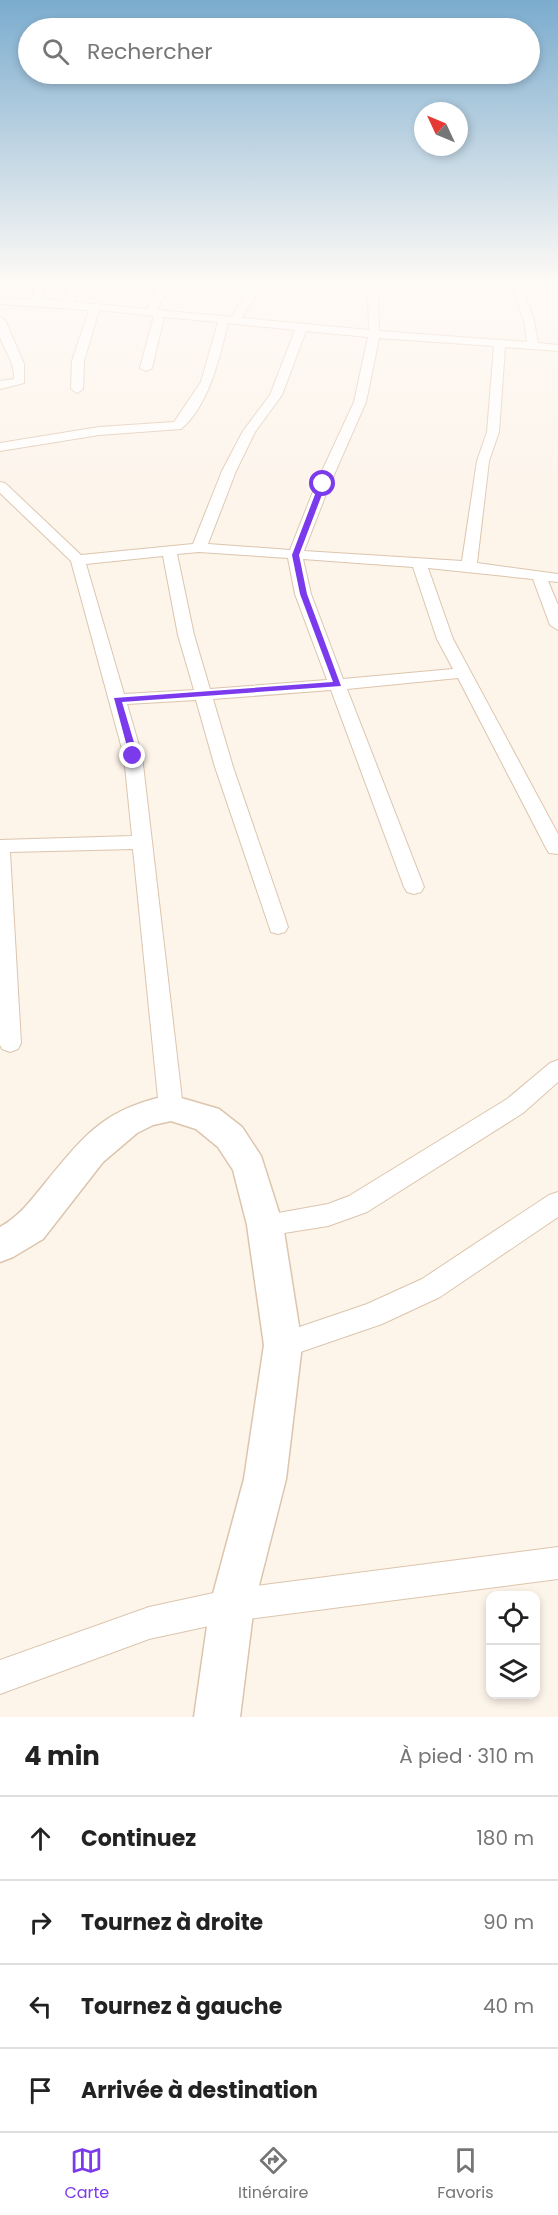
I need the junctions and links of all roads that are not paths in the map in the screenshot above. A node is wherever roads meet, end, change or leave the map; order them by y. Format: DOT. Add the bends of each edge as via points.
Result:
graph roads {
  1 [pos="19,362"];
  2 [pos="78,362"];
  3 [pos="147,362"];
  4 [pos="214,362"];
  5 [pos="288,362"];
  6 [pos="368,362"];
  7 [pos="499,362"];
  8 [pos="146,368"];
  9 [pos="0,385"];
  10 [pos="77,389"];
  11 [pos="0,447"];
  12 [pos="0,486"];
  13 [pos="199,548"];
  14 [pos="169,550"];
  15 [pos="295,555"];
  16 [pos="78,560"];
  17 [pos="419,564"];
  18 [pos="469,566"];
  19 [pos="539,576"];
  20 [pos="558,578"];
  21 [pos="558,625"];
  22 [pos="463,673"];
  23 [pos="338,684"];
  24 [pos="203,693"];
  25 [pos="117,700"];
  26 [pos="142,842"];
  27 [pos="0,847"];
  28 [pos="556,848"];
  29 [pos="414,887"];
  30 [pos="278,927"];
  31 [pos="10,1043"];
  32 [pos="558,1069"];
  33 [pos="171,1108"];
  34 [pos="558,1203"];
  35 [pos="265,1225"];
  36 [pos="0,1246"];
  37 [pos="283,1345"];
  38 [pos="558,1563"];
  39 [pos="232,1605"];
  40 [pos="0,1677"];
  41 [pos="217,1717"];
  1 -- 9 [label="street" via="20,381"];
  2 -- 10 [label="street"];
  3 -- 8 [label="street"];
  4 -- 11 [label="street" via="207,382 177,426 99,431"];
  5 -- 13 [label="street" via="276,395 249,431 229,471"];
  6 -- 15 [label="street" via="360,402"];
  7 -- 18 [label="street" via="493,432 483,461"];
  12 -- 16 [label="street"];
  13 -- 14 [label="street"];
  13 -- 15 [label="street"];
  14 -- 16 [label="street"];
  14 -- 24 [label="street" via="186,635"];
  15 -- 17 [label="street"];
  15 -- 23 [label="street" via="303,594"];
  16 -- 25 [label="street"];
  17 -- 18 [label="street"];
  17 -- 22 [label="street" via="445,639"];
  18 -- 19 [label="street"];
  19 -- 20 [label="street"];
  19 -- 21 [label="street"];
  22 -- 23 [label="street"];
  22 -- 28 [label="street"];
  23 -- 24 [label="street"];
  23 -- 29 [label="street"];
  24 -- 25 [label="street"];
  24 -- 30 [label="street"];
  25 -- 26 [label="street" via="133,756"];
  26 -- 27 [label="street"];
  26 -- 33 [label="street"];
  27 -- 31 [label="street"];
  32 -- 35 [label="street" via="515,1106 358,1204 328,1215"];
  33 -- 35 [label="street" via="207,1119 230,1137 249,1166"];
  33 -- 36 [label="street" via="125,1123 92,1152 30,1228"];
  34 -- 37 [label="street" via="431,1288 372,1315"];
  35 -- 37 [label="street"];
  37 -- 39 [label="street" via="265,1479"];
  38 -- 39 [label="street"];
  39 -- 40 [label="street" via="149,1623"];
  39 -- 41 [label="street"];
}
